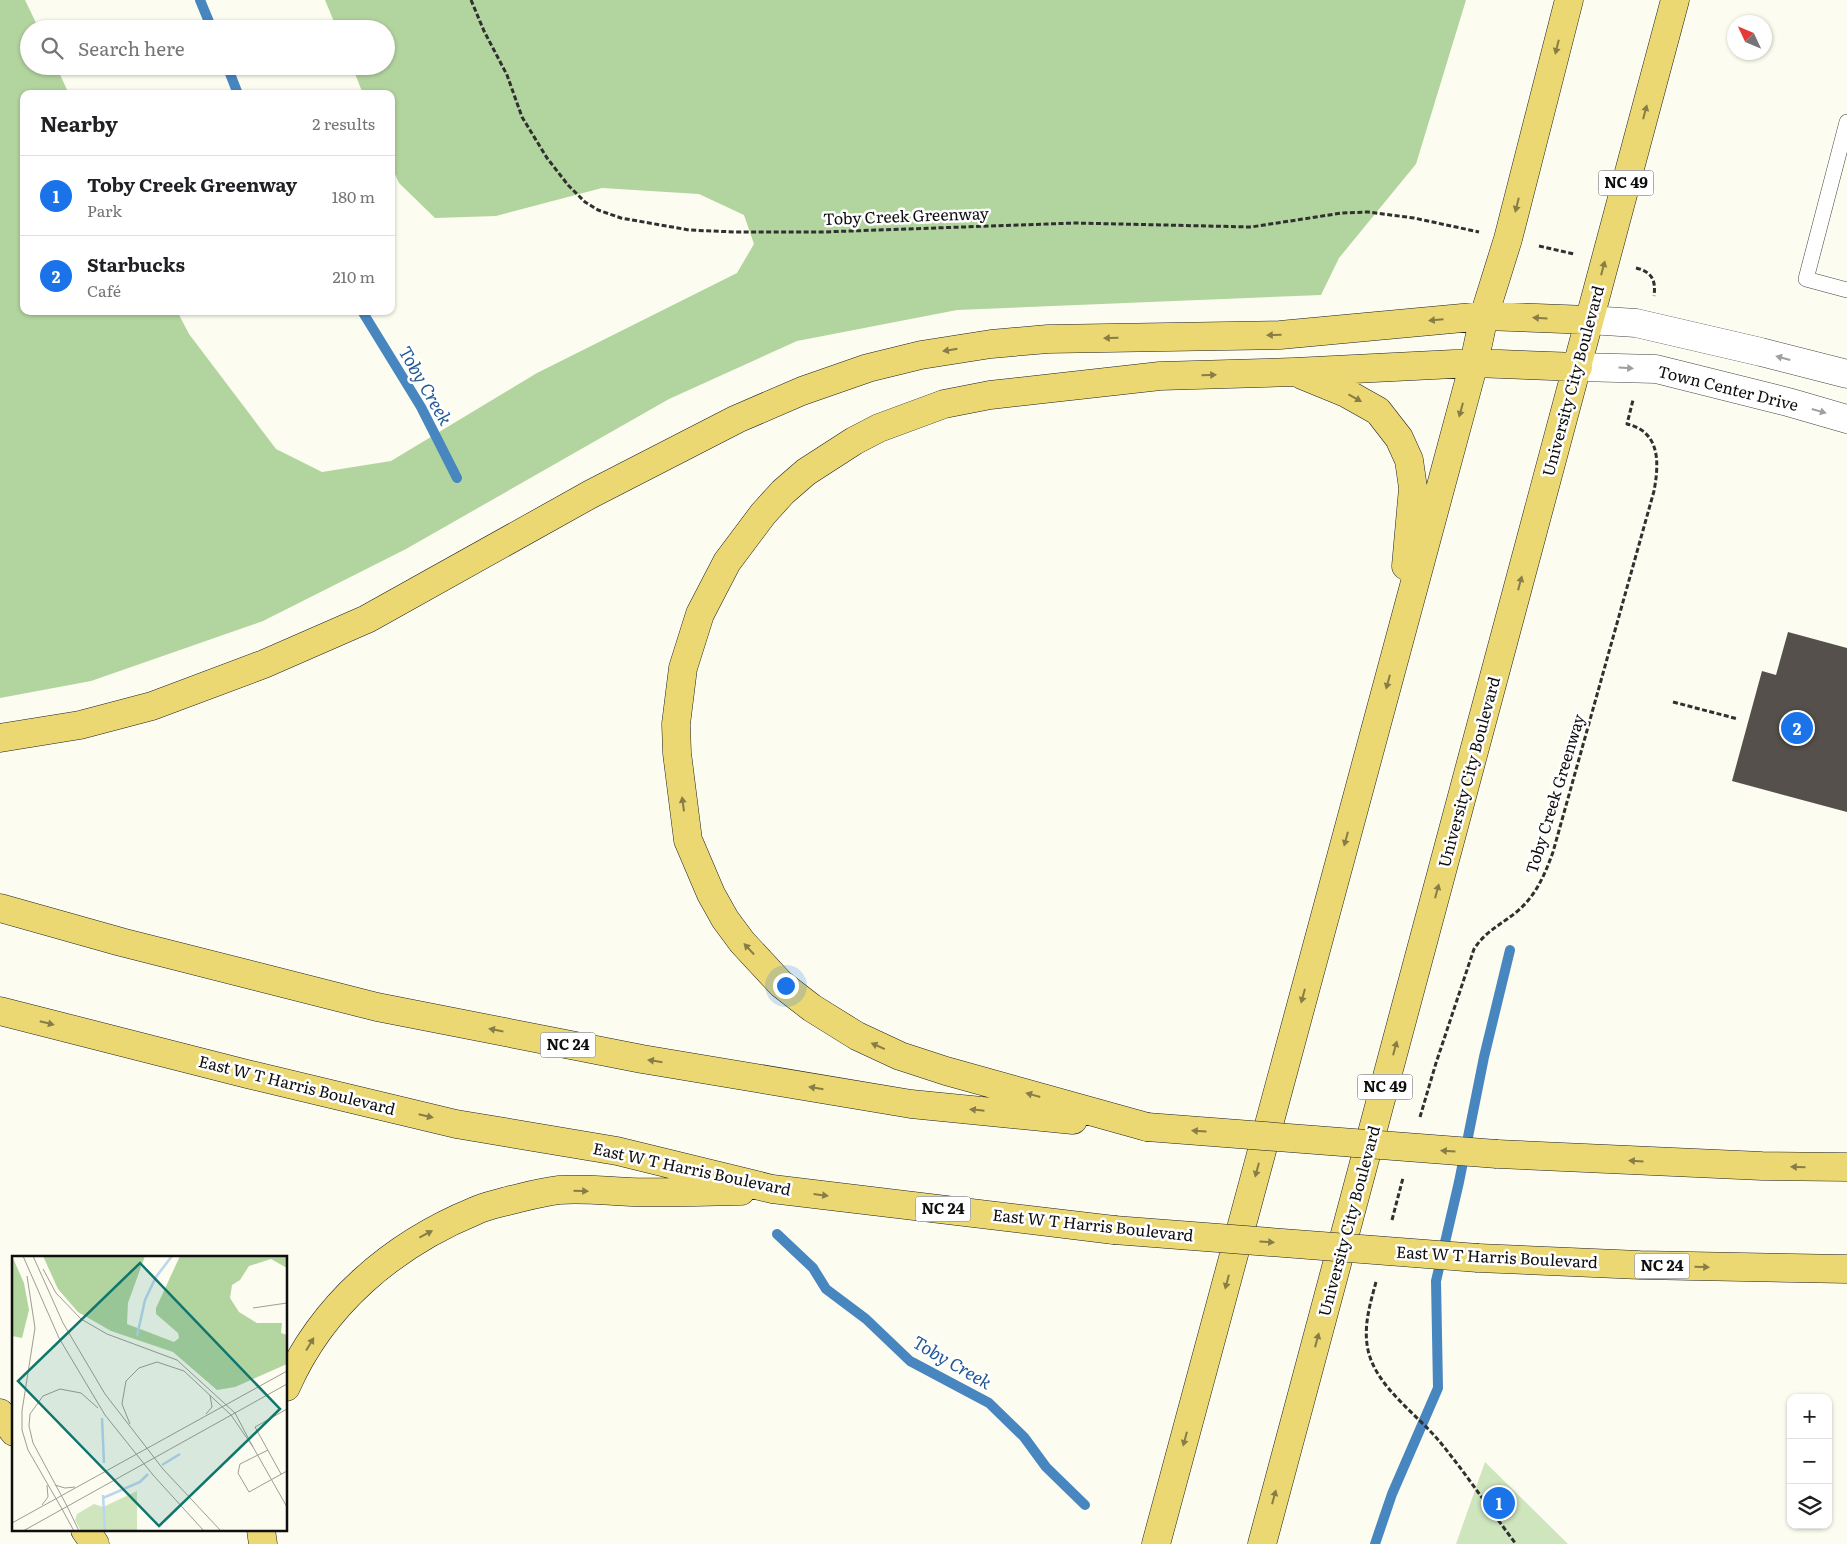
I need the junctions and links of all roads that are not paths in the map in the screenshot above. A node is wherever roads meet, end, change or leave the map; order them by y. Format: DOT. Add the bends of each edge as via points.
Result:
graph roads {
  1 [pos="1569,0"];
  2 [pos="1676,0"];
  3 [pos="1847,122"];
  4 [pos="1847,290"];
  5 [pos="1484,316"];
  6 [pos="1589,320"];
  7 [pos="1474,363"];
  8 [pos="1578,366"];
  9 [pos="1294,372"];
  10 [pos="1847,374"];
  11 [pos="1847,419"];
  12 [pos="1400,635"];
  13 [pos="0,738"];
  14 [pos="0,908"];
  15 [pos="0,1011"];
  16 [pos="1147,1127"];
  17 [pos="1847,1167"];
  18 [pos="772,1189"];
  19 [pos="1847,1269"];
  20 [pos="288,1382"];
  21 [pos="0,1413"];
  22 [pos="12,1429"];
  23 [pos="86,1532"];
  24 [pos="95,1544"];
  25 [pos="1156,1544"];
  26 [pos="1262,1544"];
  1 -- 5 [label="main road, one-way" via="1508,239"];
  6 -- 2 [label="main road, University City Boulevard / NC 49, one-way"];
  3 -- 4 [label="lane" via="1806,279"];
  6 -- 5 [label="main road, one-way"];
  5 -- 7 [label="main road"];
  5 -- 13 [label="main road, one-way" via="1280,334 1048,339 921,355 868,368 802,391 737,419 591,494 367,619 264,664 152,706 80,725"];
  6 -- 8 [label="main road, University City Boulevard / NC 49"];
  10 -- 6 [label="street, one-way" via="1636,323"];
  7 -- 8 [label="main road"];
  7 -- 9 [label="main road"];
  7 -- 12 [label="main road, one-way"];
  8 -- 11 [label="street, Town Center Drive, one-way" via="1656,369"];
  26 -- 8 [label="main road, University City Boulevard / NC 49, one-way"];
  9 -- 12 [label="main road, one-way" via="1378,410 1399,438 1409,460 1413,488"];
  16 -- 9 [label="main road, one-way" via="900,1056 857,1036 812,1008 782,984 742,942 726,919 711,894 688,840 676,724 683,668 700,614 727,562 762,514 806,472 880,428 944,404 990,395 1160,376"];
  12 -- 25 [label="main road, one-way"];
  16 -- 14 [label="main road, NC 24, one-way" via="911,1104 642,1059 377,1007"];
  15 -- 18 [label="main road, East W T Harris Boulevard / NC 24, one-way" via="456,1124 617,1151"];
  17 -- 16 [label="main road, NC 24, one-way, bridge" via="1497,1154"];
  18 -- 19 [label="main road, East W T Harris Boulevard / NC 24, one-way, bridge" via="1114,1230 1478,1258"];
  20 -- 18 [label="main road, one-way" via="322,1323 355,1287 400,1250 476,1210 560,1190 676,1193"];
  21 -- 22 [label="main road"];
  23 -- 24 [label="main road"];
}
